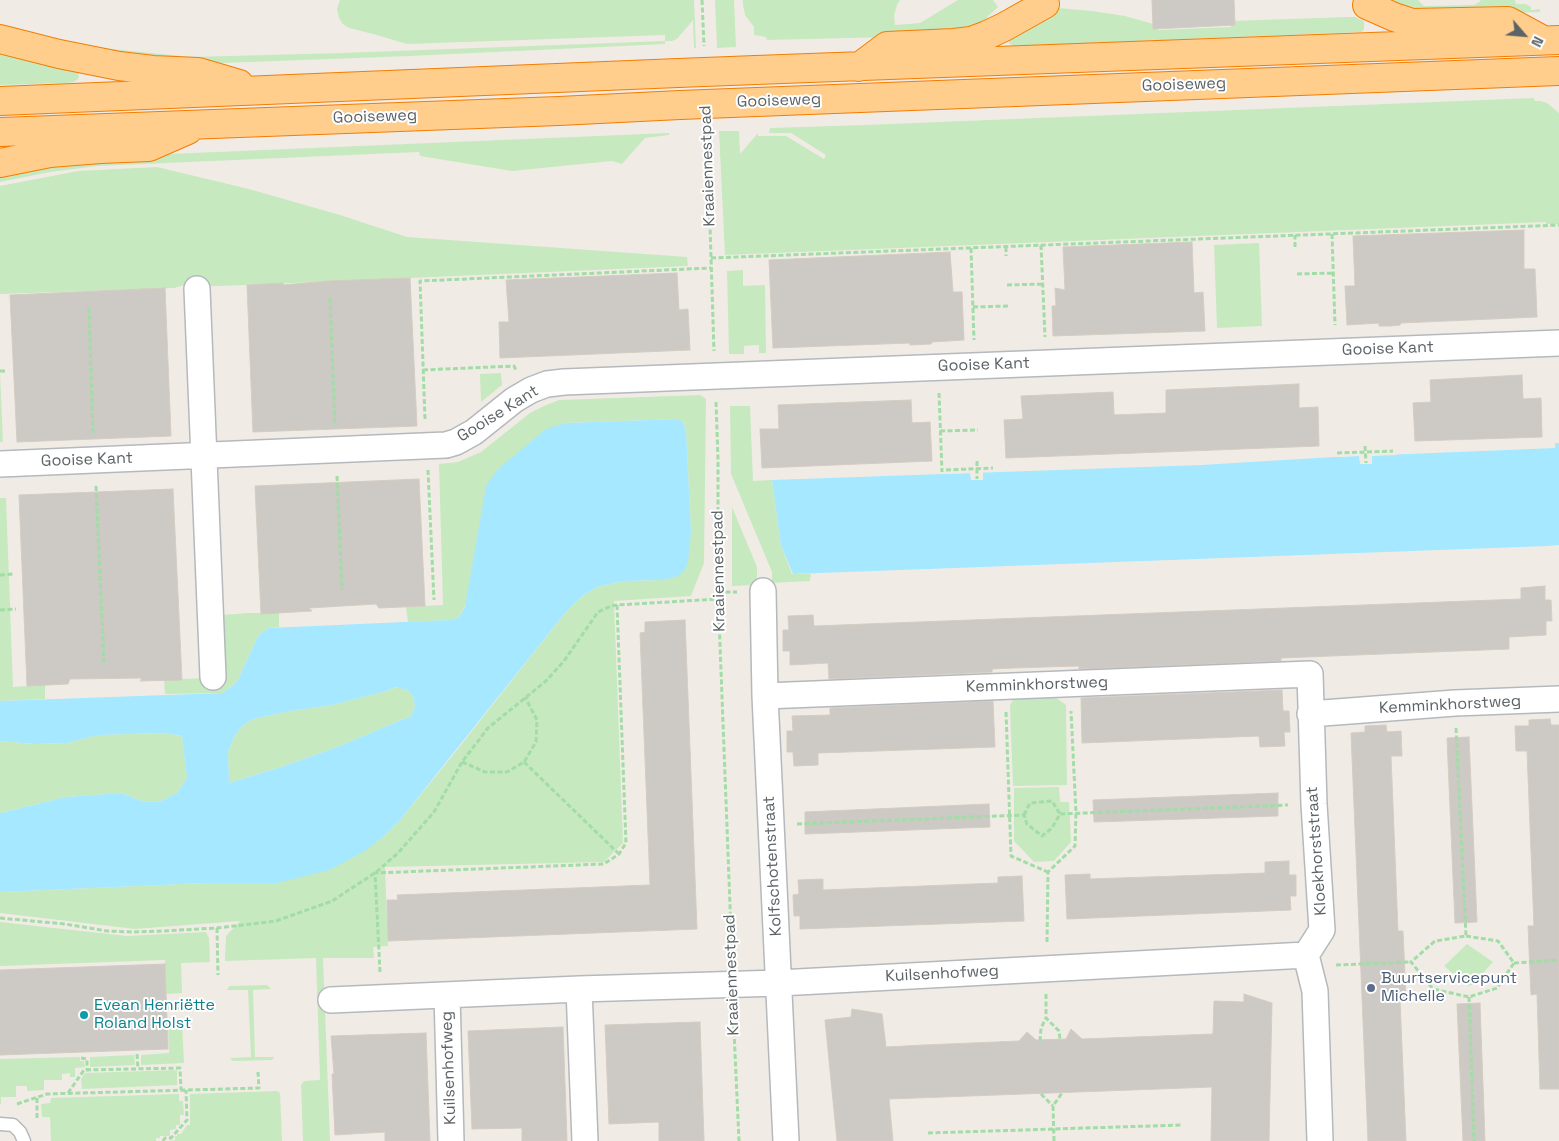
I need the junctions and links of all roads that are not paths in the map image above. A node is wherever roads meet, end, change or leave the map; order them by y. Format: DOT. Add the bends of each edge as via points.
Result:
graph roads {
  1 [pos="1049,2"];
  2 [pos="1362,3"];
  3 [pos="0,39"];
  4 [pos="1552,40"];
  5 [pos="859,66"];
  6 [pos="1553,81"];
  7 [pos="260,90"];
  8 [pos="0,101"];
  9 [pos="204,123"];
  10 [pos="0,132"];
  11 [pos="0,163"];
  12 [pos="197,289"];
  13 [pos="1559,343"];
  14 [pos="204,455"];
  15 [pos="0,464"];
  16 [pos="763,591"];
  17 [pos="1310,674"];
  18 [pos="213,677"];
  19 [pos="765,696"];
  20 [pos="1559,699"];
  21 [pos="1310,714"];
  22 [pos="1307,961"];
  23 [pos="779,984"];
  24 [pos="578,989"];
  25 [pos="447,995"];
  26 [pos="331,1000"];
  27 [pos="0,1124"];
  28 [pos="24,1141"];
  29 [pos="451,1141"];
  30 [pos="585,1141"];
  31 [pos="786,1141"];
  32 [pos="1320,1141"];
  1 -- 5 [label="highway" via="971,41 887,46"];
  2 -- 4 [label="highway" via="1412,23 1508,21"];
  3 -- 7 [label="highway" via="119,66 198,72"];
  4 -- 5 [label="highway, Gooiseweg"];
  5 -- 7 [label="highway, Gooiseweg, bridge"];
  6 -- 9 [label="highway, Gooiseweg, bridge" via="1516,72"];
  7 -- 8 [label="highway, Gooiseweg"];
  9 -- 10 [label="highway, Gooiseweg"];
  9 -- 11 [label="highway" via="149,147 50,153"];
  12 -- 14 [label="street"];
  13 -- 14 [label="street, Gooise Kant" via="564,382 531,390 474,432 446,445"];
  14 -- 15 [label="street, Gooise Kant"];
  14 -- 18 [label="street"];
  16 -- 19 [label="street, Kolfschotenstraat"];
  17 -- 19 [label="street, Kemminkhorstweg"];
  17 -- 21 [label="street, Kloekhorststraat"];
  19 -- 23 [label="street, Kolfschotenstraat"];
  20 -- 21 [label="street, Kemminkhorstweg"];
  21 -- 22 [label="street, Kloekhorststraat" via="1322,930"];
  22 -- 23 [label="street, Kuilsenhofweg" via="1047,968"];
  22 -- 32 [label="street" via="1315,991"];
  23 -- 24 [label="street, Kuilsenhofweg"];
  23 -- 31 [label="street, Kolfschotenstraat"];
  24 -- 25 [label="street, Kuilsenhofweg"];
  24 -- 30 [label="street"];
  25 -- 26 [label="street, Kuilsenhofweg"];
  25 -- 29 [label="street, Kuilsenhofweg"];
  27 -- 28 [label="lane" via="13,1125"];
}
